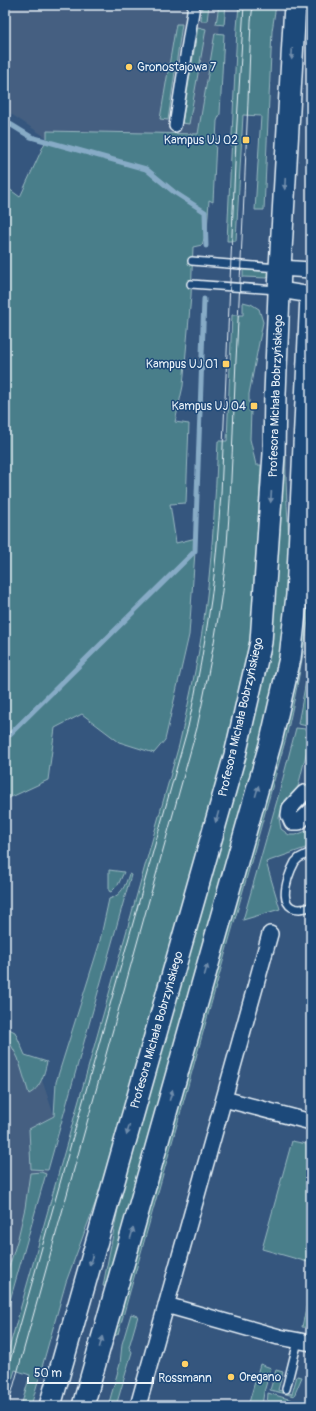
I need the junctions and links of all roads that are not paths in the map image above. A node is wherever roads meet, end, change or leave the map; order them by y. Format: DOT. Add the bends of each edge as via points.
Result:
graph roads {
  1 [pos="194,5"];
  2 [pos="295,5"];
  3 [pos="175,126"];
  4 [pos="192,261"];
  5 [pos="280,268"];
  6 [pos="311,270"];
  7 [pos="192,284"];
  8 [pos="280,290"];
  9 [pos="311,296"];
  10 [pos="304,793"];
  11 [pos="311,811"];
  12 [pos="311,852"];
  13 [pos="311,907"];
  14 [pos="270,934"];
  15 [pos="224,1099"];
  16 [pos="311,1122"];
  17 [pos="166,1305"];
  18 [pos="304,1342"];
  19 [pos="286,1389"];
  20 [pos="50,1406"];
  21 [pos="83,1406"];
  22 [pos="138,1406"];
  1 -- 3 [label="street"];
  2 -- 5 [label="main road, Profesora Michała Bobrzyńskiego, one-way"];
  4 -- 5 [label="lane"];
  5 -- 6 [label="street"];
  5 -- 8 [label="main road, Profesora Michała Bobrzyńskiego"];
  7 -- 8 [label="lane"];
  8 -- 9 [label="street"];
  8 -- 20 [label="main road, Profesora Michała Bobrzyńskiego, one-way" via="274,454 261,642 235,755"];
  21 -- 9 [label="main road, one-way" via="271,741 290,658 297,595"];
  10 -- 11 [label="street" via="290,808 292,822 299,822"];
  12 -- 13 [label="lane" via="295,862 284,894 286,902 292,907"];
  14 -- 15 [label="street"];
  15 -- 16 [label="street"];
  15 -- 17 [label="street"];
  17 -- 18 [label="street"];
  17 -- 22 [label="street"];
  18 -- 19 [label="lane"];
}
